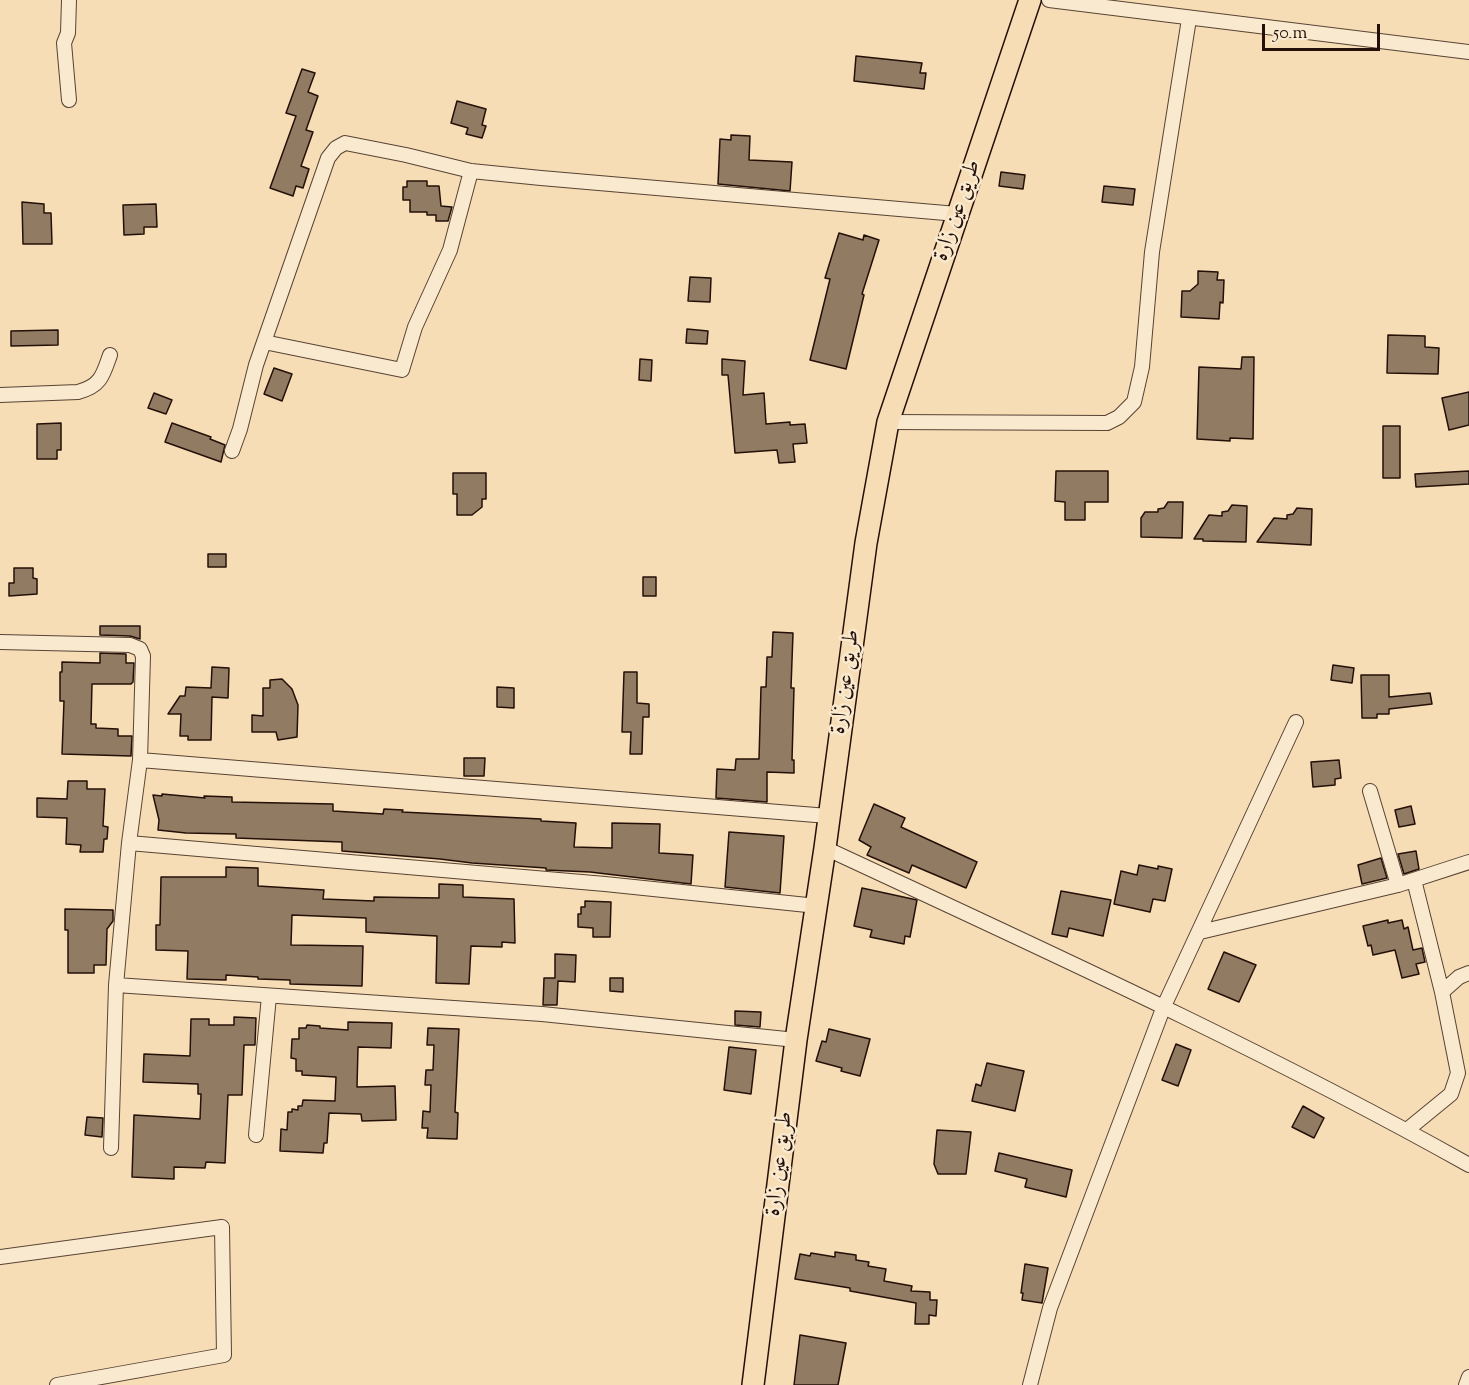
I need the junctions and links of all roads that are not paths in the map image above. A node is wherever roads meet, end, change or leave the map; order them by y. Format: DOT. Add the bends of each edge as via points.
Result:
graph roads {
  1 [pos="69,0"];
  2 [pos="1030,0"];
  3 [pos="1049,0"];
  4 [pos="1189,19"];
  5 [pos="1469,52"];
  6 [pos="69,100"];
  7 [pos="471,171"];
  8 [pos="957,214"];
  9 [pos="264,342"];
  10 [pos="110,354"];
  11 [pos="0,395"];
  12 [pos="888,422"];
  13 [pos="232,451"];
  14 [pos="0,642"];
  15 [pos="1296,723"];
  16 [pos="140,760"];
  17 [pos="1370,790"];
  18 [pos="828,816"];
  19 [pos="129,843"];
  20 [pos="825,848"];
  21 [pos="1469,862"];
  22 [pos="1414,880"];
  23 [pos="1398,885"];
  24 [pos="817,906"];
  25 [pos="1200,933"];
  26 [pos="1469,973"];
  27 [pos="116,985"];
  28 [pos="1442,992"];
  29 [pos="269,996"];
  30 [pos="1164,1006"];
  31 [pos="796,1040"];
  32 [pos="1407,1130"];
  33 [pos="256,1135"];
  34 [pos="111,1148"];
  35 [pos="1469,1164"];
  36 [pos="0,1257"];
  37 [pos="1469,1377"];
  38 [pos="81,1382"];
  39 [pos="57,1385"];
  40 [pos="753,1385"];
  41 [pos="1030,1385"];
  42 [pos="1466,1385"];
  1 -- 6 [label="street" via="64,43"];
  2 -- 8 [label="main road, طريق عين زارة"];
  3 -- 4 [label="street"];
  4 -- 5 [label="street"];
  4 -- 12 [label="street" via="1152,252 1142,367 1134,402 1107,423"];
  7 -- 8 [label="street"];
  7 -- 9 [label="street" via="360,145 345,143 336,148 328,158"];
  7 -- 9 [label="street" via="450,250 415,327 402,370"];
  8 -- 12 [label="main road, طريق عين زارة"];
  9 -- 13 [label="street"];
  10 -- 11 [label="street" via="96,385 86,390"];
  12 -- 18 [label="main road, طريق عين زارة" via="866,543"];
  14 -- 16 [label="street" via="130,645 140,649"];
  15 -- 25 [label="street"];
  16 -- 18 [label="street"];
  16 -- 19 [label="street"];
  17 -- 23 [label="street"];
  18 -- 20 [label="main road, طريق عين زارة"];
  19 -- 24 [label="street"];
  19 -- 27 [label="street"];
  20 -- 24 [label="main road, طريق عين زارة"];
  20 -- 30 [label="street"];
  21 -- 22 [label="street"];
  22 -- 23 [label="street"];
  22 -- 28 [label="street"];
  23 -- 25 [label="street"];
  24 -- 31 [label="main road, طريق عين زارة"];
  25 -- 30 [label="street"];
  26 -- 28 [label="street"];
  27 -- 29 [label="street"];
  27 -- 34 [label="street"];
  28 -- 32 [label="street" via="1458,1073 1451,1094"];
  29 -- 31 [label="street" via="542,1014"];
  29 -- 33 [label="street"];
  30 -- 32 [label="street"];
  30 -- 41 [label="street" via="1050,1308"];
  31 -- 40 [label="main road, طريق عين زارة"];
  32 -- 35 [label="street"];
  36 -- 38 [label="street" via="222,1227 224,1355"];
  37 -- 42 [label="street"];
  38 -- 39 [label="street"];
}
